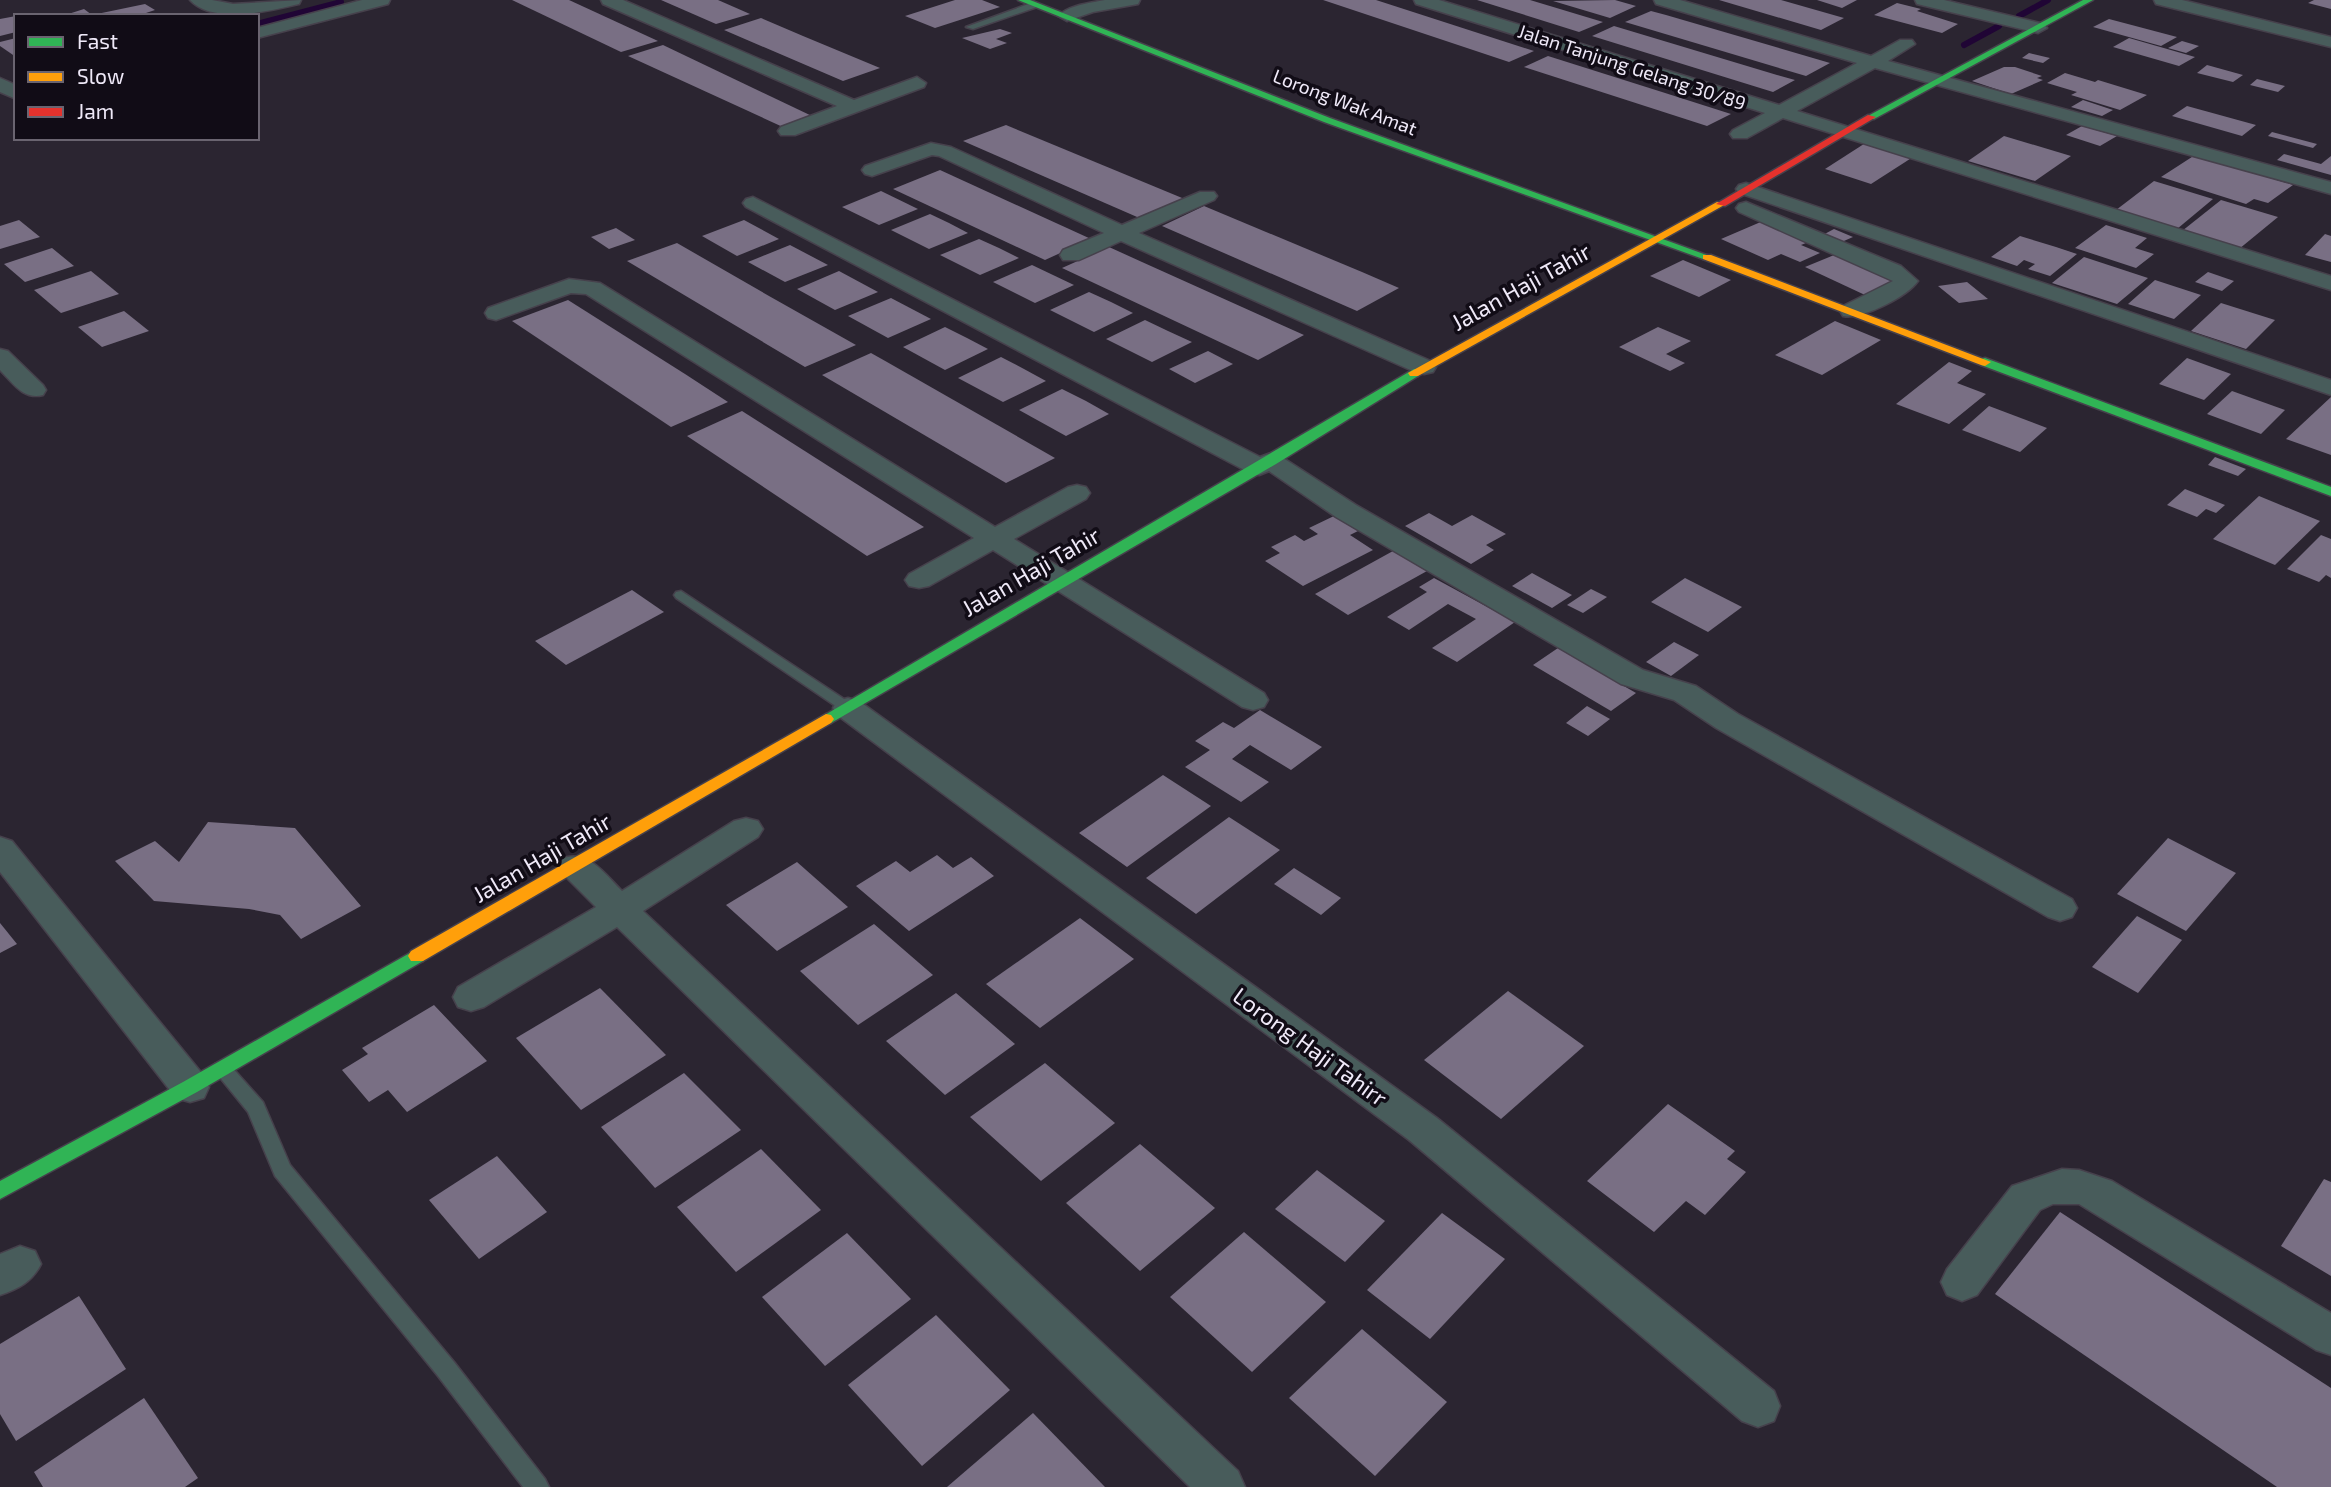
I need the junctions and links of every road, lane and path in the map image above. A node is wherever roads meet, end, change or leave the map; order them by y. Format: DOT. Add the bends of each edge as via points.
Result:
graph roads {
  1 [pos="198,0"];
  2 [pos="293,0"];
  3 [pos="380,0"];
  4 [pos="609,0"];
  5 [pos="1132,0"];
  6 [pos="1422,0"];
  7 [pos="1662,0"];
  8 [pos="1923,0"];
  9 [pos="2089,0"];
  10 [pos="2162,0"];
  11 [pos="1028,2"];
  12 [pos="1068,16"];
  13 [pos="970,27"];
  14 [pos="2038,28"];
  15 [pos="259,32"];
  16 [pos="2331,41"];
  17 [pos="1906,44"];
  18 [pos="1871,62"];
  19 [pos="1938,81"];
  20 [pos="917,83"];
  21 [pos="852,106"];
  22 [pos="1779,113"];
  23 [pos="789,131"];
  24 [pos="1843,132"];
  25 [pos="1740,134"];
  26 [pos="872,170"];
  27 [pos="2331,188"];
  28 [pos="1737,195"];
  29 [pos="1207,196"];
  30 [pos="753,204"];
  31 [pos="1124,234"];
  32 [pos="1656,238"];
  33 [pos="1071,255"];
  34 [pos="2331,283"];
  35 [pos="1851,311"];
  36 [pos="496,313"];
  37 [pos="0,356"];
  38 [pos="1424,367"];
  39 [pos="2331,388"];
  40 [pos="34,390"];
  41 [pos="1265,464"];
  42 [pos="2331,492"];
  43 [pos="1077,493"];
  44 [pos="992,539"];
  45 [pos="919,580"];
  46 [pos="1060,581"];
  47 [pos="681,595"];
  48 [pos="1253,700"];
  49 [pos="848,708"];
  50 [pos="746,829"];
  51 [pos="0,849"];
  52 [pos="575,866"];
  53 [pos="2060,908"];
  54 [pos="620,909"];
  55 [pos="471,997"];
  56 [pos="220,1067"];
  57 [pos="190,1087"];
  58 [pos="0,1191"];
  59 [pos="1962,1282"];
  60 [pos="2331,1336"];
  61 [pos="1758,1406"];
  62 [pos="537,1487"];
  63 [pos="1222,1487"];
  1 -- 2 [label="street" via="212,8 236,10"];
  3 -- 15 [label="street"];
  4 -- 21 [label="street"];
  5 -- 12 [label="street"];
  6 -- 22 [label="street, Jalan Tanjung Gelang 30/89"];
  7 -- 18 [label="street"];
  8 -- 14 [label="street"];
  9 -- 14 [label="street, Jalan Haji Tahir"];
  10 -- 16 [label="street"];
  11 -- 12 [label="street, Lorong Wak Amat"];
  11 -- 13 [label="lane"];
  12 -- 32 [label="street, Lorong Wak Amat" via="1327,120"];
  14 -- 19 [label="street, Jalan Haji Tahir"];
  17 -- 18 [label="street"];
  18 -- 19 [label="street"];
  18 -- 22 [label="street"];
  19 -- 24 [label="street, Jalan Haji Tahir"];
  19 -- 27 [label="street"];
  20 -- 21 [label="street"];
  21 -- 23 [label="street"];
  22 -- 24 [label="street, Jalan Tanjung Gelang 30/89"];
  22 -- 25 [label="street"];
  24 -- 28 [label="street, Jalan Haji Tahir"];
  24 -- 34 [label="street, Jalan Tanjung Gelang 30/89"];
  26 -- 31 [label="street" via="931,149 944,150"];
  28 -- 32 [label="street, Jalan Haji Tahir"];
  28 -- 35 [label="street" via="1907,281 1898,290"];
  28 -- 39 [label="street"];
  29 -- 31 [label="street"];
  30 -- 41 [label="street"];
  31 -- 33 [label="street"];
  31 -- 38 [label="street"];
  32 -- 35 [label="street, Lorong Wak Amat"];
  32 -- 38 [label="street, Jalan Haji Tahir"];
  35 -- 42 [label="street, Lorong Wak Amat"];
  36 -- 44 [label="street" via="569,286 592,288"];
  37 -- 40 [label="street"];
  38 -- 41 [label="street, Jalan Haji Tahir"];
  41 -- 46 [label="street, Jalan Haji Tahir"];
  41 -- 53 [label="street" via="1632,677 1694,696 1727,721"];
  43 -- 44 [label="street"];
  44 -- 45 [label="street"];
  44 -- 46 [label="street"];
  46 -- 48 [label="street"];
  46 -- 49 [label="street, Jalan Haji Tahir"];
  47 -- 49 [label="lane"];
  49 -- 52 [label="street, Jalan Haji Tahir"];
  49 -- 61 [label="street, Lorong Haji Tahirr" via="1423,1129"];
  50 -- 54 [label="street"];
  51 -- 57 [label="street"];
  52 -- 54 [label="street"];
  52 -- 56 [label="street, Jalan Haji Tahir"];
  54 -- 55 [label="street"];
  54 -- 63 [label="street"];
  56 -- 57 [label="street, Jalan Haji Tahir"];
  56 -- 62 [label="lane" via="256,1108 282,1170"];
  57 -- 58 [label="street, Jalan Haji Tahir"];
  59 -- 60 [label="street" via="2026,1198 2061,1184 2081,1185"];
}
